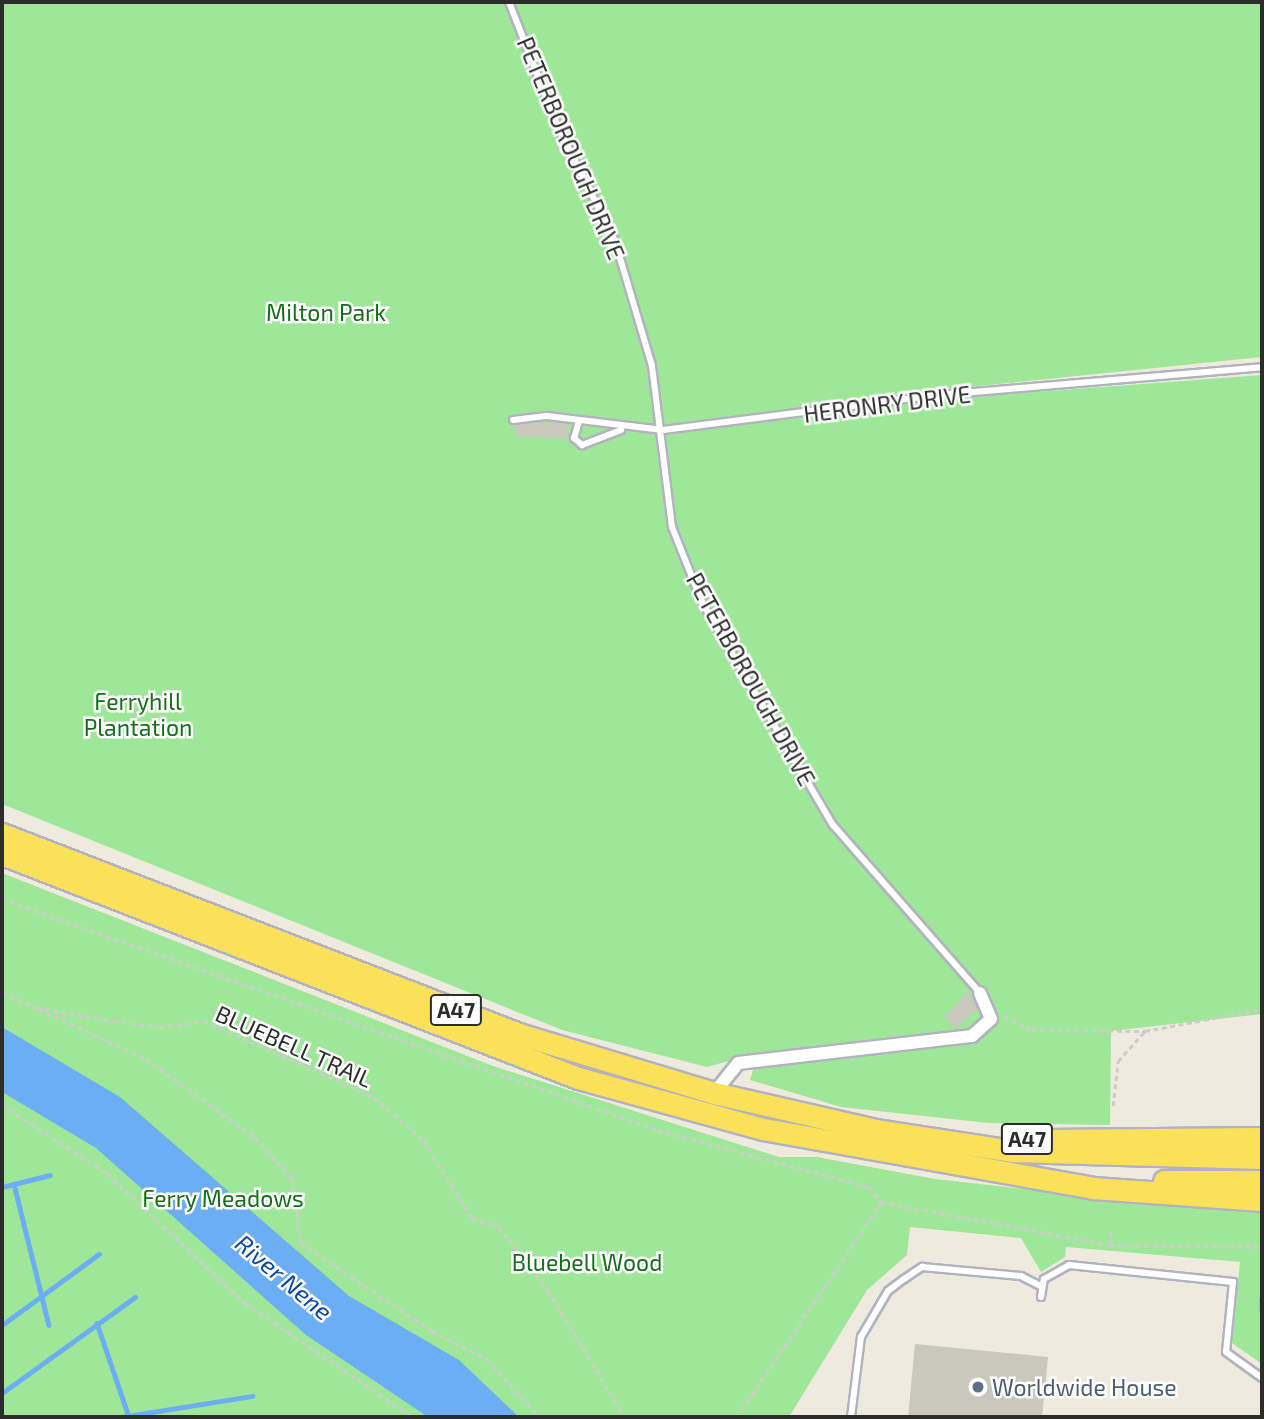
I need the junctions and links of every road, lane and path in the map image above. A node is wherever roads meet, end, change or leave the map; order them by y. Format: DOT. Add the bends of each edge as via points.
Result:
graph roads {
  1 [pos="509,2"];
  2 [pos="1262,367"];
  3 [pos="513,420"];
  4 [pos="579,421"];
  5 [pos="622,430"];
  6 [pos="663,430"];
  7 [pos="2,834"];
  8 [pos="2,853"];
  9 [pos="2,899"];
  10 [pos="2,992"];
  11 [pos="980,993"];
  12 [pos="36,1008"];
  13 [pos="1262,1009"];
  14 [pos="992,1010"];
  15 [pos="1145,1031"];
  16 [pos="714,1093"];
  17 [pos="2,1105"];
  18 [pos="1113,1106"];
  19 [pos="1262,1138"];
  20 [pos="925,1139"];
  21 [pos="1262,1158"];
  22 [pos="918,1160"];
  23 [pos="1262,1181"];
  24 [pos="1262,1200"];
  25 [pos="881,1202"];
  26 [pos="1111,1230"];
  27 [pos="1110,1245"];
  28 [pos="1262,1247"];
  29 [pos="1041,1286"];
  30 [pos="1041,1297"];
  31 [pos="1262,1378"];
  32 [pos="414,1417"];
  33 [pos="539,1417"];
  34 [pos="625,1417"];
  35 [pos="737,1417"];
  36 [pos="851,1417"];
  1 -- 6 [label="lane, PETERBOROUGH DRIVE" via="558,127 615,241 652,366"];
  2 -- 6 [label="lane, HERONRY DRIVE" via="927,396"];
  3 -- 4 [label="lane, HERONRY DRIVE"];
  4 -- 5 [label="lane, HERONRY DRIVE"];
  4 -- 5 [label="lane" via="575,438 582,445"];
  5 -- 6 [label="lane, HERONRY DRIVE"];
  6 -- 11 [label="lane, PETERBOROUGH DRIVE" via="672,527 702,602 758,702 832,825"];
  7 -- 16 [label="highway, A47" via="519,1034"];
  8 -- 22 [label="highway, A47" via="578,1078 763,1129"];
  9 -- 25 [label="path" via="657,1130 869,1187"];
  10 -- 12 [label="path, BLUEBELL TRAIL"];
  11 -- 14 [label="street"];
  12 -- 33 [label="path" via="146,1059 255,1137 292,1178 301,1243 432,1331 487,1359"];
  12 -- 34 [label="path, BLUEBELL TRAIL" via="160,1027 204,1021 374,1097 425,1141 472,1218 499,1227"];
  13 -- 15 [label="path"];
  14 -- 15 [label="path" via="1032,1030"];
  14 -- 16 [label="street" via="991,1019 972,1036 738,1063"];
  15 -- 18 [label="path" via="1118,1061"];
  16 -- 20 [label="highway, A47"];
  17 -- 32 [label="path" via="107,1173 245,1303"];
  19 -- 20 [label="highway, A47" via="1142,1143"];
  20 -- 21 [label="highway, A47" via="1127,1159"];
  22 -- 23 [label="highway, A47" via="1094,1179"];
  22 -- 24 [label="highway, A47" via="1093,1188"];
  25 -- 27 [label="path"];
  25 -- 35 [label="path" via="880,1212"];
  26 -- 27 [label="path"];
  27 -- 28 [label="path"];
  29 -- 30 [label="lane"];
  29 -- 31 [label="lane" via="1054,1269 1069,1265 1233,1282 1226,1352"];
  29 -- 36 [label="lane" via="1021,1276 922,1267 904,1279 888,1291 861,1336"];
}
